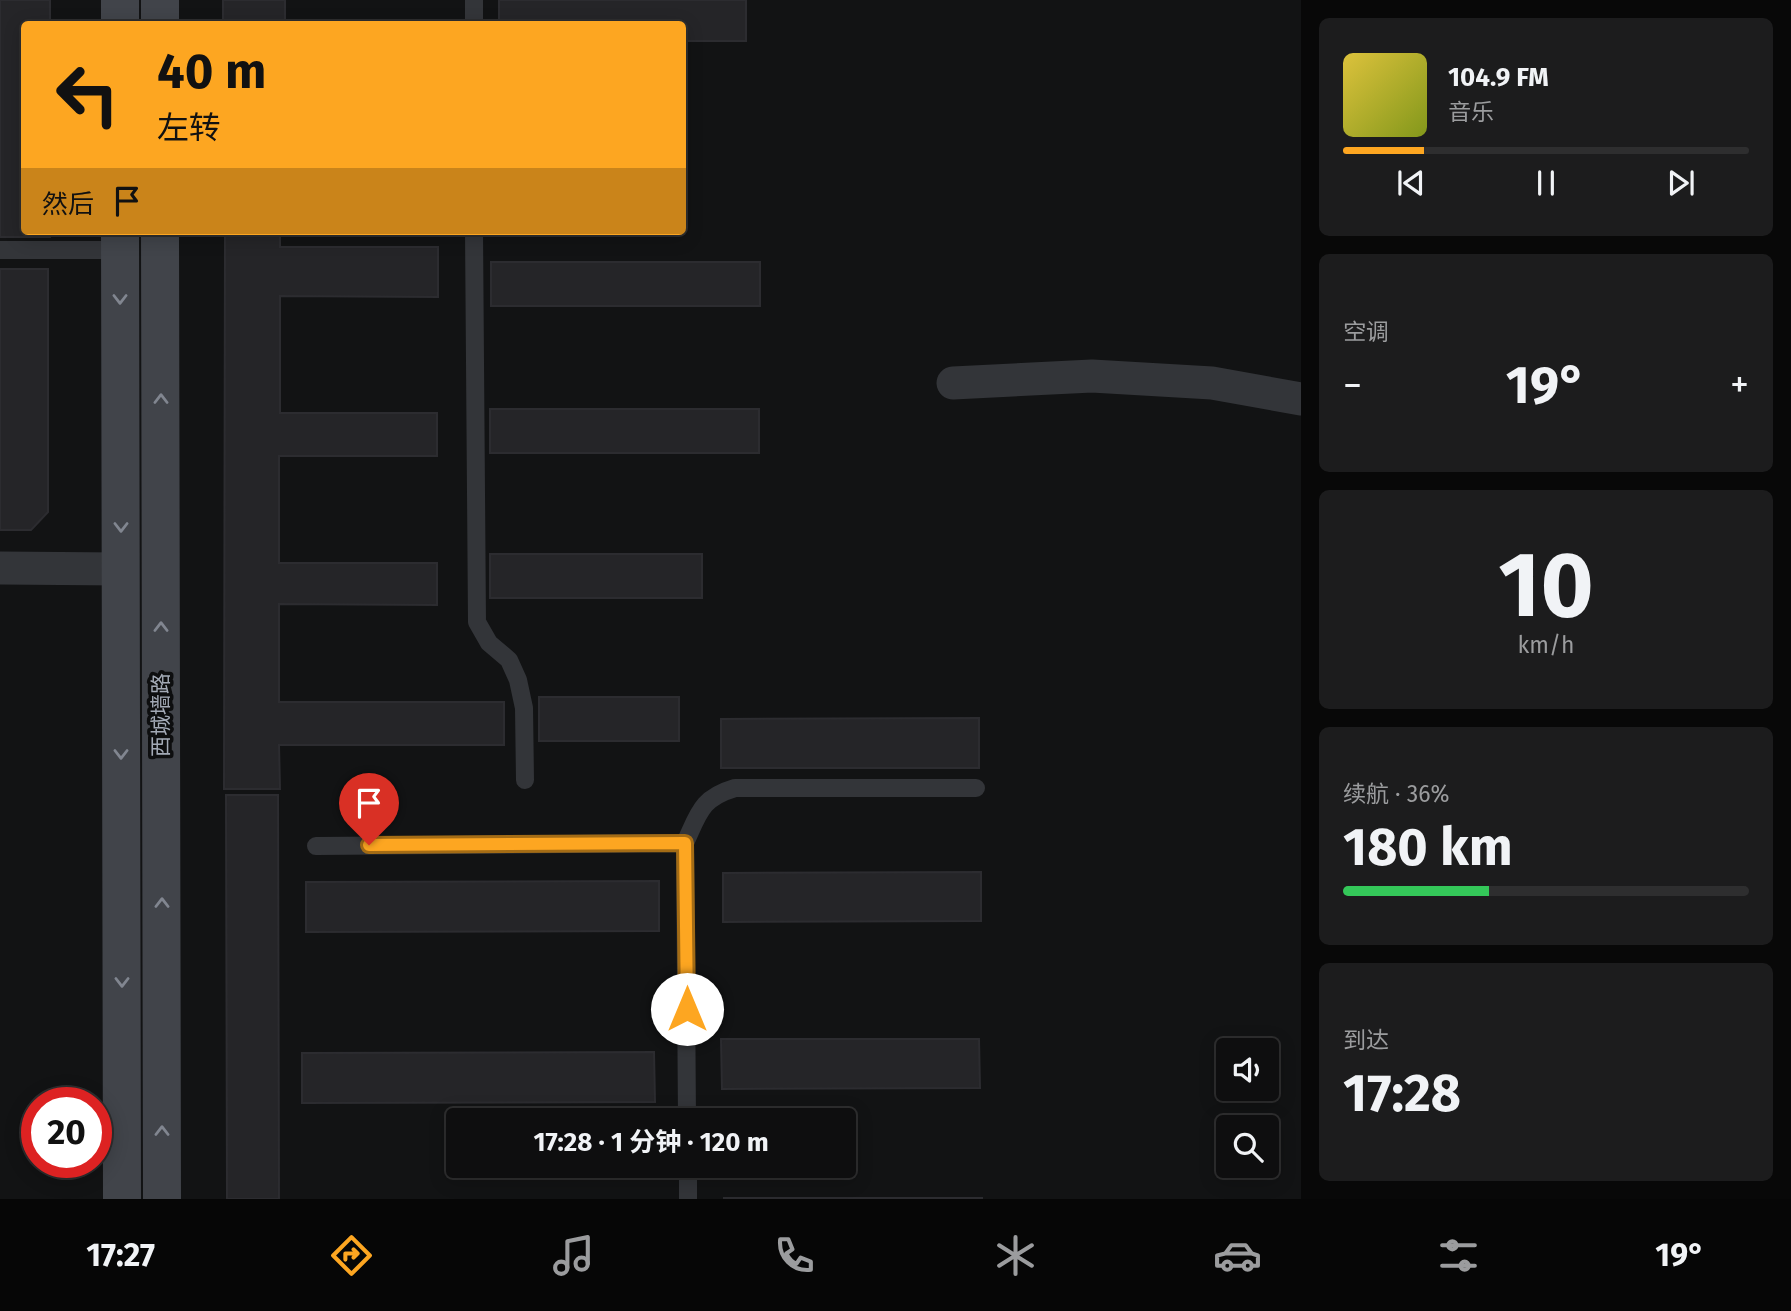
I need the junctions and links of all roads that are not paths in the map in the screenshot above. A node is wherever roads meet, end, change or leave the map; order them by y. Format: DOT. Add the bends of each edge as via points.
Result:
graph roads {
  1 [pos="120,0"];
  2 [pos="160,0"];
  3 [pos="474,0"];
  4 [pos="120,21"];
  5 [pos="160,21"];
  6 [pos="474,21"];
  7 [pos="160,235"];
  8 [pos="474,235"];
  9 [pos="120,240"];
  10 [pos="0,250"];
  11 [pos="953,383"];
  12 [pos="1301,399"];
  13 [pos="0,568"];
  14 [pos="121,569"];
  15 [pos="525,780"];
  16 [pos="976,788"];
  17 [pos="685,843"];
  18 [pos="316,846"];
  19 [pos="687,1108"];
  20 [pos="688,1178"];
  21 [pos="122,1199"];
  22 [pos="162,1199"];
  23 [pos="688,1199"];
  1 -- 4 [label="main road"];
  2 -- 5 [label="main road"];
  3 -- 6 [label="lane"];
  22 -- 7 [label="main road, 西城墙路, one-way"];
  8 -- 15 [label="lane" via="477,622 489,643 509,660 518,680 524,708"];
  9 -- 10 [label="lane"];
  9 -- 14 [label="main road, 西城墙路, one-way"];
  11 -- 12 [label="street" via="1092,376 1212,383"];
  13 -- 14 [label="street"];
  14 -- 21 [label="main road, 西城墙路, one-way"];
  16 -- 17 [label="lane" via="735,788 704,804"];
  17 -- 18 [label="lane"];
  17 -- 19 [label="lane"];
  20 -- 23 [label="lane"];
}
